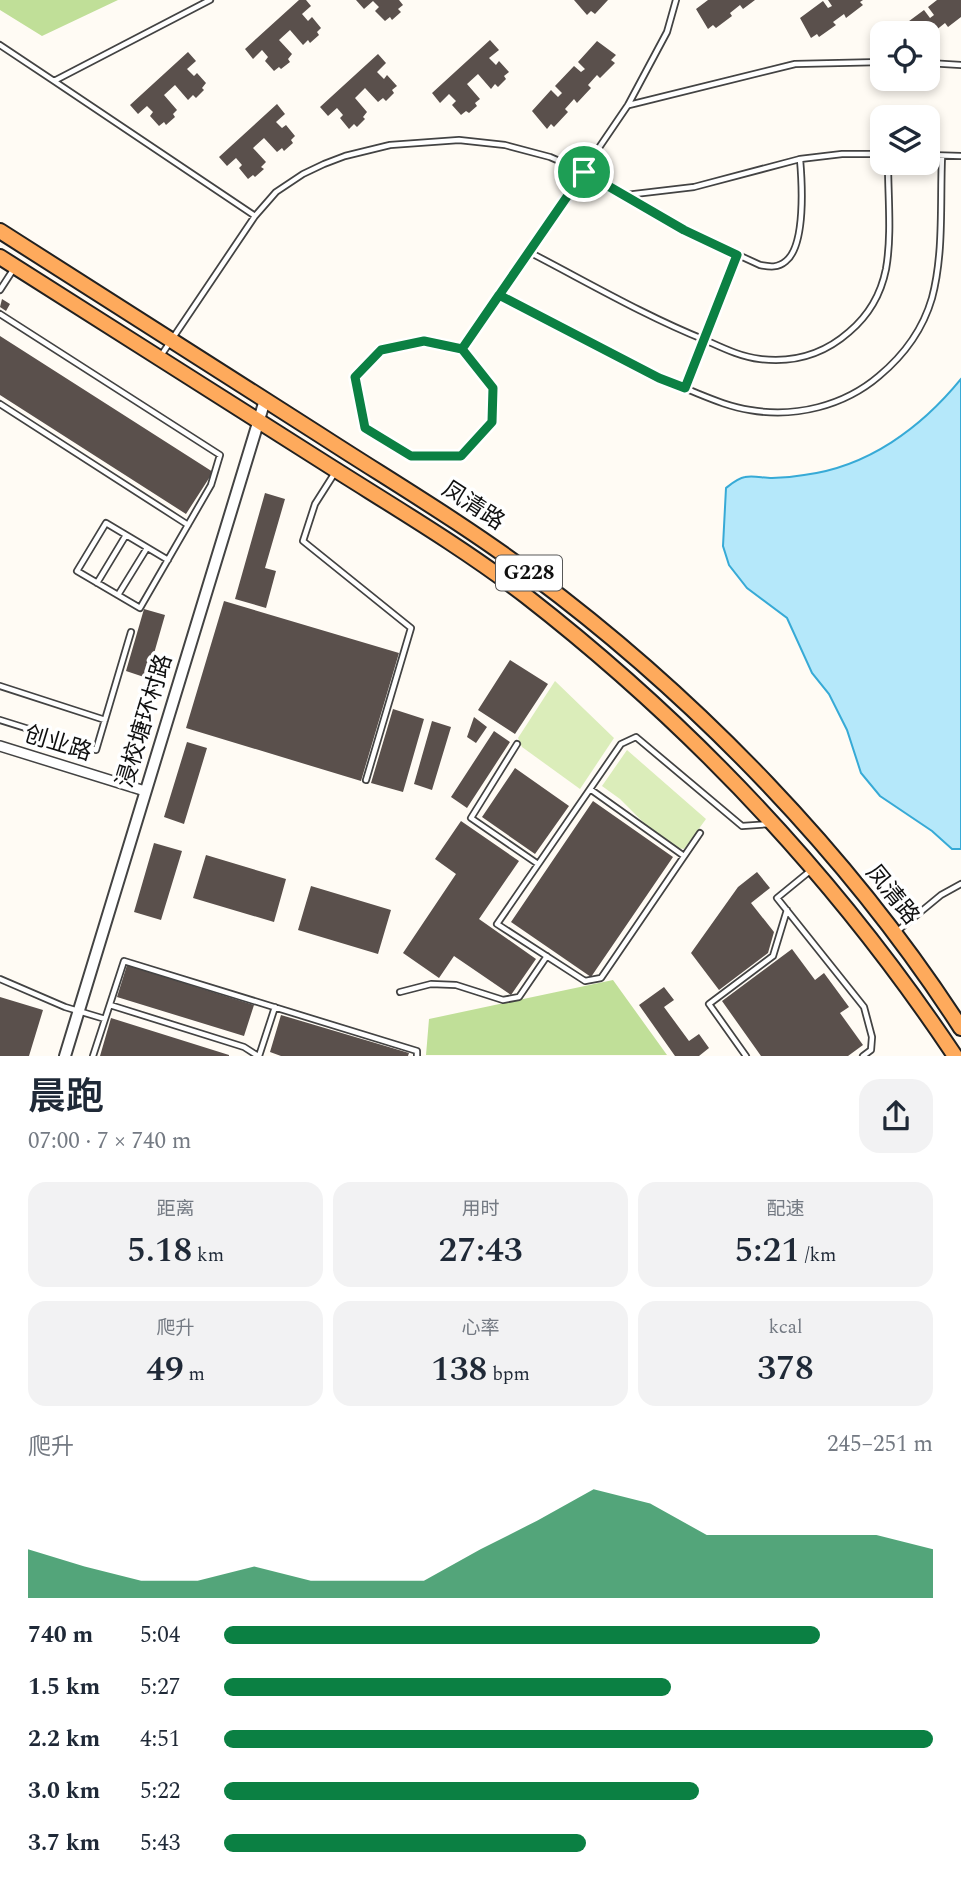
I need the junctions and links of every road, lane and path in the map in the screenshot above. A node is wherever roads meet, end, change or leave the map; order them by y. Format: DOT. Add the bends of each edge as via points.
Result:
graph roads {
  1 [pos="211,0"];
  2 [pos="676,0"];
  3 [pos="0,45"];
  4 [pos="870,62"];
  5 [pos="940,64"];
  6 [pos="961,65"];
  7 [pos="54,81"];
  8 [pos="628,105"];
  9 [pos="870,154"];
  10 [pos="942,156"];
  11 [pos="961,156"];
  12 [pos="800,159"];
  13 [pos="584,172"];
  14 [pos="888,175"];
  15 [pos="625,195"];
  16 [pos="255,216"];
  17 [pos="0,231"];
  18 [pos="529,252"];
  19 [pos="737,255"];
  20 [pos="0,257"];
  21 [pos="15,267"];
  22 [pos="0,290"];
  23 [pos="499,295"];
  24 [pos="0,314"];
  25 [pos="172,340"];
  26 [pos="704,340"];
  27 [pos="462,349"];
  28 [pos="159,358"];
  29 [pos="685,388"];
  30 [pos="265,400"];
  31 [pos="0,404"];
  32 [pos="258,421"];
  33 [pos="336,470"];
  34 [pos="188,525"];
  35 [pos="126,535"];
  36 [pos="147,548"];
  37 [pos="168,560"];
  38 [pos="97,583"];
  39 [pos="118,595"];
  40 [pos="131,632"];
  41 [pos="0,687"];
  42 [pos="0,720"];
  43 [pos="105,720"];
  44 [pos="517,744"];
  45 [pos="0,746"];
  46 [pos="366,780"];
  47 [pos="590,789"];
  48 [pos="145,791"];
  49 [pos="774,824"];
  50 [pos="700,833"];
  51 [pos="684,856"];
  52 [pos="538,864"];
  53 [pos="813,868"];
  54 [pos="961,884"];
  55 [pos="787,909"];
  56 [pos="895,933"];
  57 [pos="547,956"];
  58 [pos="0,979"];
  59 [pos="400,992"];
  60 [pos="110,1005"];
  61 [pos="275,1007"];
  62 [pos="78,1011"];
  63 [pos="105,1020"];
  64 [pos="961,1028"];
  65 [pos="65,1055"];
  66 [pos="93,1055"];
  67 [pos="259,1055"];
  68 [pos="417,1055"];
  69 [pos="747,1055"];
  70 [pos="863,1055"];
  71 [pos="955,1055"];
  1 -- 7 [label="lane"];
  2 -- 8 [label="lane" via="667,32"];
  3 -- 7 [label="lane"];
  4 -- 8 [label="lane" via="795,64"];
  5 -- 6 [label="lane"];
  7 -- 16 [label="lane"];
  8 -- 13 [label="lane"];
  9 -- 12 [label="lane"];
  10 -- 11 [label="lane"];
  10 -- 29 [label="lane" via="934,289 921,325 890,366 849,396 800,411 749,410"];
  12 -- 15 [label="lane" via="694,187"];
  12 -- 19 [label="lane" via="801,209 793,254 772,267"];
  13 -- 15 [label="lane"];
  13 -- 16 [label="lane" via="505,145 413,142 345,156 303,174 276,192"];
  13 -- 18 [label="lane"];
  14 -- 26 [label="lane" via="886,268 880,289 857,326 821,351 801,358 757,359"];
  15 -- 19 [label="lane"];
  16 -- 25 [label="lane"];
  17 -- 25 [label="highway, 凤清路 / G228"];
  18 -- 23 [label="lane"];
  18 -- 26 [label="lane"];
  19 -- 26 [label="lane"];
  20 -- 21 [label="highway, 凤清路 / G228"];
  21 -- 22 [label="lane"];
  21 -- 28 [label="highway, 凤清路 / G228"];
  23 -- 27 [label="lane"];
  23 -- 29 [label="lane"];
  24 -- 34 [label="lane" via="220,455 211,485"];
  25 -- 28 [label="lane"];
  25 -- 30 [label="highway, 凤清路 / G228"];
  26 -- 29 [label="lane"];
  27 -- 27 [label="lane" via="424,341 381,350 355,377 365,428 411,456 461,456 492,422 493,388"];
  28 -- 32 [label="highway, 凤清路 / G228"];
  30 -- 32 [label="street, 浸校塘环村路"];
  30 -- 56 [label="highway, 凤清路 / G228" via="497,549 635,657 777,795"];
  31 -- 34 [label="lane"];
  32 -- 33 [label="highway, 凤清路 / G228"];
  32 -- 48 [label="street, 浸校塘环村路"];
  33 -- 46 [label="lane" via="315,504 303,541 411,628"];
  33 -- 49 [label="highway, 凤清路 / G228" via="486,567 568,630 665,712"];
  34 -- 37 [label="lane"];
  35 -- 36 [label="lane"];
  35 -- 38 [label="lane"];
  35 -- 38 [label="lane" via="106,523 77,571"];
  36 -- 37 [label="lane"];
  36 -- 39 [label="lane"];
  37 -- 39 [label="lane" via="140,608"];
  38 -- 39 [label="lane"];
  40 -- 43 [label="lane"];
  41 -- 43 [label="lane"];
  42 -- 43 [label="lane" via="96,750"];
  44 -- 52 [label="lane" via="471,818"];
  45 -- 48 [label="street, 创业路"];
  47 -- 49 [label="lane" via="621,744 636,737 742,826"];
  47 -- 51 [label="lane"];
  47 -- 52 [label="lane"];
  48 -- 62 [label="street, 浸校塘环村路"];
  49 -- 53 [label="highway, 凤清路 / G228"];
  50 -- 51 [label="lane"];
  51 -- 57 [label="lane" via="601,978 585,981"];
  52 -- 57 [label="lane" via="497,924"];
  53 -- 55 [label="lane" via="778,898"];
  53 -- 71 [label="highway, 凤清路 / G228" via="878,947"];
  54 -- 56 [label="lane"];
  55 -- 69 [label="lane" via="773,956 709,1004"];
  55 -- 70 [label="lane" via="864,1007 872,1037 871,1050"];
  56 -- 64 [label="highway, 凤清路 / G228"];
  57 -- 59 [label="lane" via="519,997 503,1000 456,985 431,984"];
  58 -- 62 [label="lane"];
  60 -- 61 [label="lane" via="124,961"];
  60 -- 63 [label="lane"];
  60 -- 67 [label="lane"];
  61 -- 67 [label="lane"];
  61 -- 68 [label="lane" via="417,1051"];
  62 -- 63 [label="lane"];
  62 -- 65 [label="street, 浸校塘环村路"];
  63 -- 66 [label="lane"];
}
